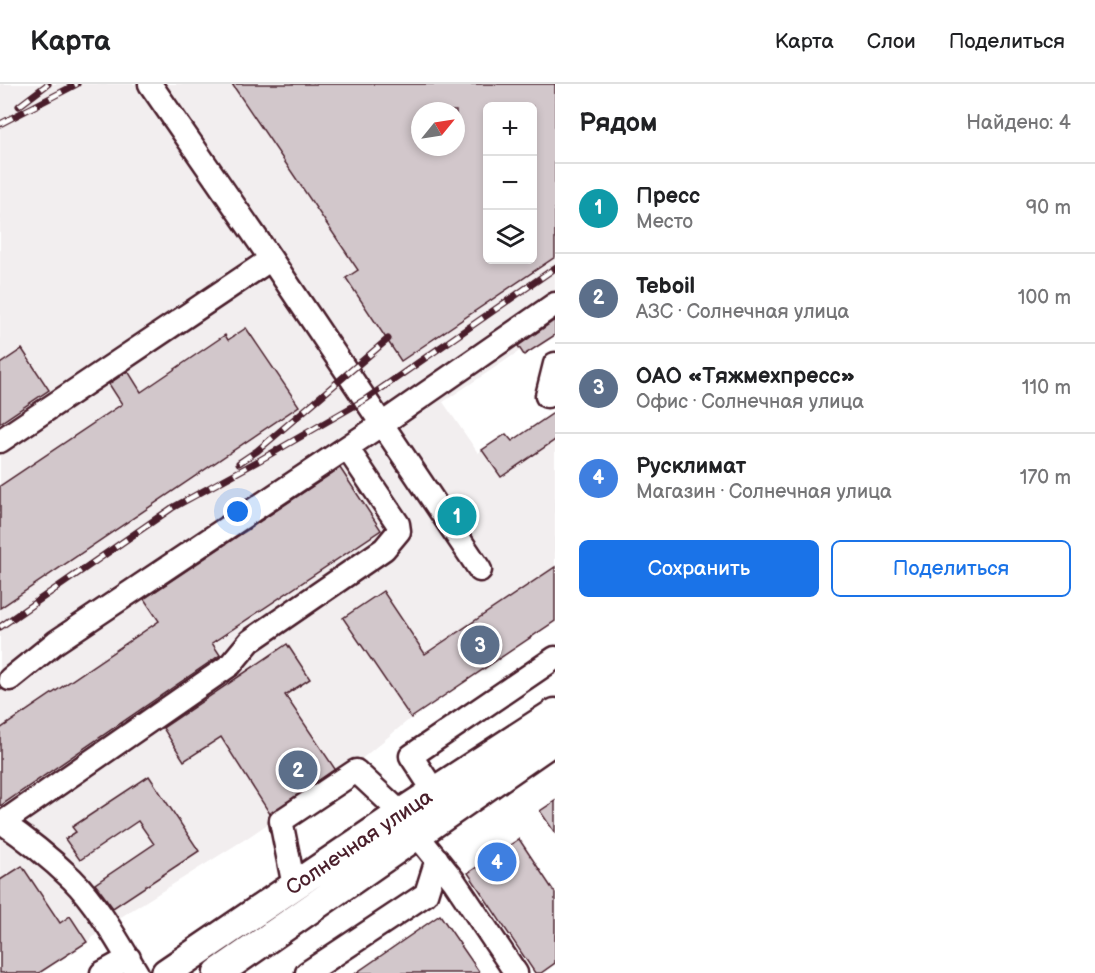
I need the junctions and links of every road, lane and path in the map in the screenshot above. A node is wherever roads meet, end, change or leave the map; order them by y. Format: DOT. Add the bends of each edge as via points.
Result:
graph roads {
  1 [pos="150,84"];
  2 [pos="271,260"];
  3 [pos="555,304"];
  4 [pos="555,364"];
  5 [pos="547,396"];
  6 [pos="382,424"];
  7 [pos="0,441"];
  8 [pos="347,448"];
  9 [pos="480,570"];
  10 [pos="555,658"];
  11 [pos="10,680"];
  12 [pos="555,713"];
  13 [pos="555,739"];
  14 [pos="434,791"];
  15 [pos="1,822"];
  16 [pos="409,824"];
  17 [pos="437,859"];
  18 [pos="294,886"];
  19 [pos="133,966"];
  20 [pos="222,972"];
  21 [pos="102,973"];
  22 [pos="165,973"];
  23 [pos="307,973"];
  24 [pos="516,973"];
  1 -- 2 [label="street"];
  2 -- 6 [label="street"];
  2 -- 7 [label="street"];
  3 -- 6 [label="street"];
  4 -- 5 [label="street"];
  6 -- 8 [label="street"];
  6 -- 9 [label="street"];
  8 -- 11 [label="street" via="56,642"];
  8 -- 15 [label="street" via="398,524 399,531 384,549 250,641 230,665"];
  10 -- 14 [label="street" via="411,756"];
  12 -- 14 [label="main road, Солнечная улица"];
  13 -- 16 [label="main road, Солнечная улица"];
  14 -- 16 [label="main road, Солнечная улица"];
  15 -- 19 [label="street" via="73,880"];
  16 -- 17 [label="street"];
  16 -- 18 [label="main road, Солнечная улица"];
  16 -- 18 [label="street" via="356,771 281,821"];
  16 -- 20 [label="main road, Солнечная улица"];
  17 -- 23 [label="street" via="426,894"];
  17 -- 24 [label="street"];
  18 -- 22 [label="main road, Солнечная улица"];
  19 -- 21 [label="street"];
}
